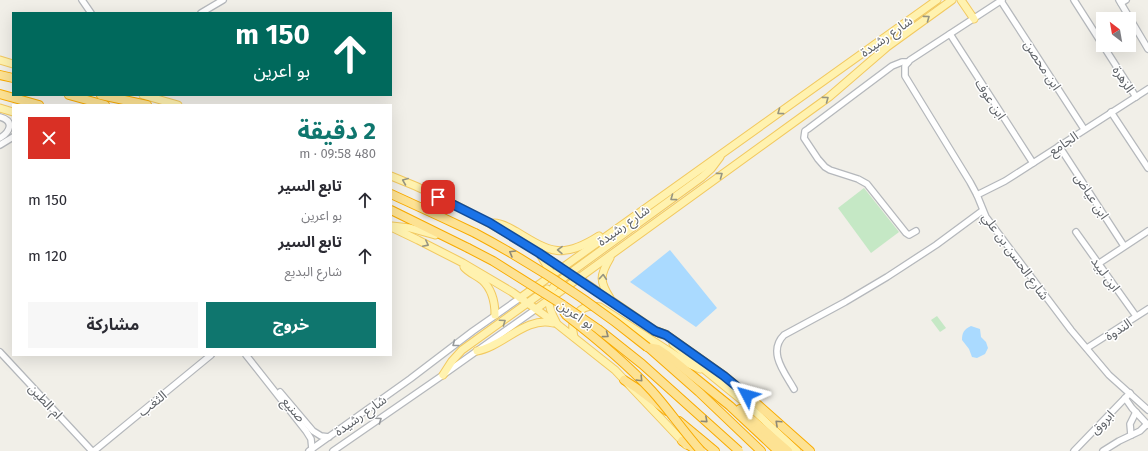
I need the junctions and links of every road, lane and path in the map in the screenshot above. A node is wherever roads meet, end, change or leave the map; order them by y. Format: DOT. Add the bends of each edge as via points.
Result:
graph roads {
  1 [pos="82,0"];
  2 [pos="223,0"];
  3 [pos="937,0"];
  4 [pos="952,0"];
  5 [pos="961,0"];
  6 [pos="1001,0"];
  7 [pos="1074,0"];
  8 [pos="1122,1"];
  9 [pos="90,12"];
  10 [pos="203,12"];
  11 [pos="974,19"];
  12 [pos="950,34"];
  13 [pos="1148,49"];
  14 [pos="0,60"];
  15 [pos="908,62"];
  16 [pos="12,64"];
  17 [pos="0,74"];
  18 [pos="12,78"];
  19 [pos="1148,89"];
  20 [pos="0,94"];
  21 [pos="73,96"];
  22 [pos="106,96"];
  23 [pos="146,96"];
  24 [pos="1136,96"];
  25 [pos="35,104"];
  26 [pos="101,104"];
  27 [pos="142,104"];
  28 [pos="174,104"];
  29 [pos="0,108"];
  30 [pos="12,112"];
  31 [pos="1111,112"];
  32 [pos="0,117"];
  33 [pos="1084,129"];
  34 [pos="0,138"];
  35 [pos="12,138"];
  36 [pos="0,145"];
  37 [pos="1059,146"];
  38 [pos="722,153"];
  39 [pos="1033,163"];
  40 [pos="1148,168"];
  41 [pos="392,176"];
  42 [pos="679,186"];
  43 [pos="392,194"];
  44 [pos="977,195"];
  45 [pos="392,210"];
  46 [pos="982,211"];
  47 [pos="490,223"];
  48 [pos="392,227"];
  49 [pos="392,228"];
  50 [pos="916,231"];
  51 [pos="1148,231"];
  52 [pos="1076,232"];
  53 [pos="1124,246"];
  54 [pos="539,253"];
  55 [pos="612,254"];
  56 [pos="463,263"];
  57 [pos="1098,264"];
  58 [pos="562,268"];
  59 [pos="570,273"];
  60 [pos="552,275"];
  61 [pos="579,278"];
  62 [pos="536,286"];
  63 [pos="550,288"];
  64 [pos="520,298"];
  65 [pos="549,300"];
  66 [pos="611,300"];
  67 [pos="528,303"];
  68 [pos="563,305"];
  69 [pos="536,309"];
  70 [pos="1148,309"];
  71 [pos="495,315"];
  72 [pos="1136,316"];
  73 [pos="557,324"];
  74 [pos="655,331"];
  75 [pos="574,337"];
  76 [pos="647,347"];
  77 [pos="1087,348"];
  78 [pos="477,351"];
  79 [pos="0,352"];
  80 [pos="210,356"];
  81 [pos="247,356"];
  82 [pos="687,371"];
  83 [pos="706,371"];
  84 [pos="263,375"];
  85 [pos="443,375"];
  86 [pos="624,380"];
  87 [pos="794,389"];
  88 [pos="1128,396"];
  89 [pos="1148,410"];
  90 [pos="1136,412"];
  91 [pos="1147,424"];
  92 [pos="1131,435"];
  93 [pos="329,436"];
  94 [pos="682,441"];
  95 [pos="310,450"];
  96 [pos="808,450"];
  97 [pos="93,451"];
  98 [pos="333,451"];
  99 [pos="691,451"];
  100 [pos="699,451"];
  101 [pos="715,451"];
  102 [pos="739,451"];
  103 [pos="761,451"];
  104 [pos="778,451"];
  105 [pos="788,451"];
  106 [pos="797,451"];
  107 [pos="1074,451"];
  108 [pos="1103,451"];
  1 -- 9 [label="street"];
  2 -- 10 [label="street"];
  3 -- 38 [label="main road, شارع رشيدة, one-way"];
  55 -- 4 [label="main road, شارع رشيدة, one-way" via="829,97 887,47"];
  5 -- 11 [label="main road"];
  6 -- 11 [label="street"];
  6 -- 33 [label="street, ابن محصن"];
  7 -- 24 [label="street, الزهرة"];
  8 -- 13 [label="street"];
  11 -- 12 [label="street"];
  12 -- 15 [label="street"];
  12 -- 39 [label="street, ابن عوف"];
  14 -- 16 [label="main road"];
  15 -- 44 [label="street, شارع الحسن بن علي" via="905,66 905,76"];
  15 -- 50 [label="street" via="892,66 808,129 804,138 818,160 826,167 863,181 906,233 909,235"];
  17 -- 18 [label="highway"];
  19 -- 24 [label="street, الجامع"];
  20 -- 25 [label="highway"];
  21 -- 26 [label="highway"];
  22 -- 27 [label="highway"];
  23 -- 28 [label="main road"];
  24 -- 31 [label="street, الجامع"];
  29 -- 30 [label="main road"];
  31 -- 33 [label="street, الجامع"];
  31 -- 40 [label="street"];
  32 -- 34 [label="street" via="6,119 10,126 8,132"];
  33 -- 37 [label="street, الجامع"];
  35 -- 36 [label="street"];
  37 -- 39 [label="street, الجامع"];
  37 -- 53 [label="street, ابن عياض"];
  38 -- 42 [label="main road, شارع رشيدة"];
  38 -- 59 [label="main road, one-way" via="716,164 702,177"];
  39 -- 44 [label="street, الجامع"];
  47 -- 41 [label="main road, one-way"];
  42 -- 47 [label="main road, one-way" via="663,193 591,241 574,249 550,250 501,224"];
  42 -- 58 [label="main road, شارع رشيدة"];
  76 -- 43 [label="highway, بو اعرين, one-way, bridge" via="579,295 517,256"];
  44 -- 46 [label="street, شارع الحسن بن علي"];
  45 -- 68 [label="highway, بو اعرين, bridge" via="493,261"];
  46 -- 77 [label="street, شارع الحسن بن علي" via="1070,330"];
  46 -- 87 [label="street" via="887,277 784,335 778,343 777,357"];
  47 -- 54 [label="main road"];
  48 -- 62 [label="main road" via="410,228 442,237"];
  49 -- 56 [label="main road, بو اعرين, one-way"];
  51 -- 53 [label="street"];
  52 -- 57 [label="street, ابن لبيد"];
  53 -- 57 [label="street"];
  54 -- 58 [label="main road"];
  54 -- 60 [label="main road"];
  55 -- 61 [label="main road, شارع رشيدة"];
  66 -- 55 [label="main road, one-way" via="602,276"];
  56 -- 64 [label="main road, بو اعرين"];
  56 -- 71 [label="main road" via="491,292"];
  57 -- 72 [label="street, ابن لبيد"];
  58 -- 59 [label="main road"];
  58 -- 60 [label="main road, شارع رشيدة"];
  59 -- 61 [label="main road"];
  59 -- 63 [label="main road"];
  60 -- 62 [label="main road, شارع رشيدة"];
  60 -- 63 [label="main road" via="554,282"];
  61 -- 63 [label="main road"];
  61 -- 65 [label="main road, شارع رشيدة"];
  61 -- 66 [label="main road"];
  62 -- 63 [label="main road"];
  62 -- 64 [label="main road, شارع رشيدة"];
  63 -- 65 [label="main road"];
  63 -- 67 [label="main road"];
  64 -- 67 [label="main road, بو اعرين"];
  64 -- 71 [label="street, شارع رشيدة"];
  65 -- 69 [label="main road, شارع رشيدة"];
  65 -- 73 [label="main road" via="550,310"];
  66 -- 74 [label="main road"];
  67 -- 69 [label="main road, بو اعرين"];
  85 -- 67 [label="main road, one-way" via="462,350"];
  68 -- 100 [label="highway, one-way, bridge" via="566,315 601,342 639,378"];
  68 -- 102 [label="highway, بو اعرين, one-way, bridge" via="642,364"];
  69 -- 73 [label="main road, بو اعرين"];
  69 -- 78 [label="street, شارع رشيدة"];
  70 -- 72 [label="street, الندوة"];
  71 -- 93 [label="street, شارع رشيدة, one-way"];
  72 -- 77 [label="street, الندوة"];
  73 -- 75 [label="main road, بو اعرين"];
  73 -- 78 [label="main road" via="538,322 488,348"];
  74 -- 83 [label="main road"];
  96 -- 74 [label="highway, one-way" via="724,376 666,335"];
  75 -- 83 [label="main road" via="572,323 578,313 588,306 600,307 689,364"];
  75 -- 86 [label="main road, بو اعرين"];
  76 -- 82 [label="highway, بو اعرين" via="663,351"];
  76 -- 103 [label="highway"];
  77 -- 88 [label="street, شارع الحسن بن علي" via="1098,364"];
  78 -- 85 [label="street, شارع رشيدة"];
  79 -- 97 [label="street, ام الطين"];
  80 -- 97 [label="street, الثغب"];
  81 -- 84 [label="street, صنيع"];
  82 -- 104 [label="highway" via="730,406"];
  82 -- 105 [label="highway" via="726,397"];
  83 -- 106 [label="main road" via="758,414"];
  84 -- 93 [label="street, صنيع" via="313,431 321,436"];
  84 -- 95 [label="street, صنيع" via="309,435"];
  98 -- 85 [label="street, شارع رشيدة, one-way"];
  86 -- 94 [label="main road, بو اعرين"];
  86 -- 101 [label="highway"];
  88 -- 89 [label="street, شارع الحسن بن علي"];
  88 -- 90 [label="street"];
  88 -- 107 [label="street, ابروق"];
  90 -- 91 [label="street"];
  90 -- 92 [label="street" via="1130,424"];
  91 -- 92 [label="street"];
  92 -- 108 [label="street"];
  93 -- 95 [label="street, شارع رشيدة"];
  94 -- 99 [label="main road, بو اعرين"];
  94 -- 100 [label="highway"];
}
